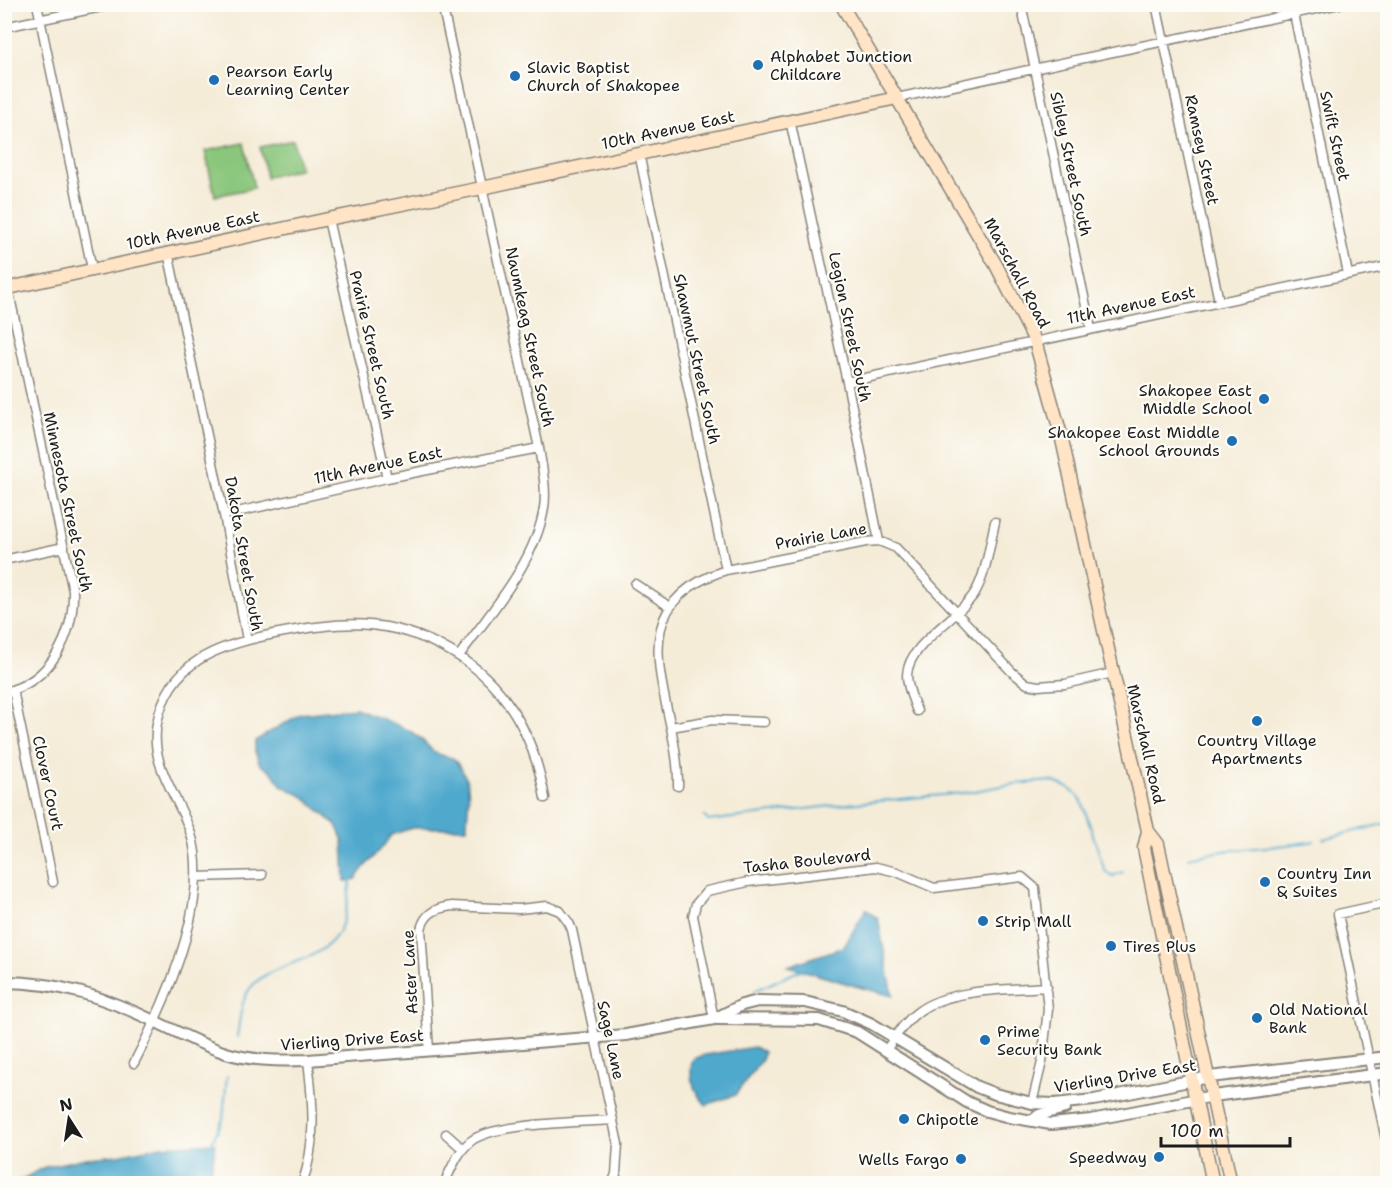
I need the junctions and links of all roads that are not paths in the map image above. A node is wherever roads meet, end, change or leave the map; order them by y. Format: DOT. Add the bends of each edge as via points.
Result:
graph roads {
  1 [pos="37,4"];
  2 [pos="116,4"];
  3 [pos="442,4"];
  4 [pos="841,4"];
  5 [pos="1021,4"];
  6 [pos="1156,4"];
  7 [pos="1339,4"];
  8 [pos="1293,9"];
  9 [pos="41,19"];
  10 [pos="4,27"];
  11 [pos="1164,42"];
  12 [pos="1035,69"];
  13 [pos="897,98"];
  14 [pos="790,120"];
  15 [pos="639,153"];
  16 [pos="482,188"];
  17 [pos="328,219"];
  18 [pos="168,252"];
  19 [pos="1388,266"];
  20 [pos="92,269"];
  21 [pos="1348,274"];
  22 [pos="6,288"];
  23 [pos="1219,301"];
  24 [pos="1091,329"];
  25 [pos="1035,341"];
  26 [pos="847,382"];
  27 [pos="539,448"];
  28 [pos="387,478"];
  29 [pos="224,515"];
  30 [pos="995,522"];
  31 [pos="879,541"];
  32 [pos="64,547"];
  33 [pos="4,560"];
  34 [pos="726,570"];
  35 [pos="635,584"];
  36 [pos="670,607"];
  37 [pos="957,614"];
  38 [pos="247,640"];
  39 [pos="459,656"];
  40 [pos="1113,673"];
  41 [pos="9,691"];
  42 [pos="917,711"];
  43 [pos="764,722"];
  44 [pos="670,727"];
  45 [pos="678,786"];
  46 [pos="545,798"];
  47 [pos="1148,831"];
  48 [pos="262,875"];
  49 [pos="196,876"];
  50 [pos="53,882"];
  51 [pos="1388,903"];
  52 [pos="555,908"];
  53 [pos="4,982"];
  54 [pos="1047,987"];
  55 [pos="714,1019"];
  56 [pos="155,1021"];
  57 [pos="595,1037"];
  58 [pos="895,1038"];
  59 [pos="429,1050"];
  60 [pos="886,1050"];
  61 [pos="1388,1057"];
  62 [pos="1369,1059"];
  63 [pos="308,1060"];
  64 [pos="134,1063"];
  65 [pos="1388,1073"];
  66 [pos="1371,1075"];
  67 [pos="1209,1077"];
  68 [pos="1191,1080"];
  69 [pos="1213,1096"];
  70 [pos="1196,1099"];
  71 [pos="1079,1102"];
  72 [pos="1032,1103"];
  73 [pos="613,1120"];
  74 [pos="1032,1121"];
  75 [pos="446,1134"];
  76 [pos="463,1149"];
  77 [pos="1388,1149"];
  78 [pos="302,1184"];
  79 [pos="444,1184"];
  80 [pos="612,1184"];
  81 [pos="1213,1184"];
  82 [pos="1231,1184"];
  1 -- 9 [label="street"];
  2 -- 9 [label="street"];
  3 -- 16 [label="street, Naumkeag Street South"];
  4 -- 13 [label="main road, Marschall Road"];
  5 -- 12 [label="street, Sibley Street South"];
  6 -- 11 [label="street, Ramsey Street"];
  7 -- 8 [label="street, 10th Avenue East"];
  8 -- 11 [label="street, 10th Avenue East"];
  8 -- 21 [label="street, Swift Street"];
  9 -- 10 [label="street"];
  9 -- 20 [label="street"];
  11 -- 12 [label="street, 10th Avenue East"];
  11 -- 23 [label="street, Ramsey Street"];
  12 -- 13 [label="street, 10th Avenue East"];
  12 -- 24 [label="street, Sibley Street South"];
  13 -- 14 [label="main road, 10th Avenue East"];
  13 -- 25 [label="main road, Marschall Road" via="996,265"];
  14 -- 15 [label="main road, 10th Avenue East"];
  14 -- 26 [label="street, Legion Street South"];
  15 -- 16 [label="main road, 10th Avenue East"];
  15 -- 34 [label="street, Shawmut Street South"];
  16 -- 17 [label="main road, 10th Avenue East"];
  16 -- 27 [label="street, Naumkeag Street South"];
  17 -- 18 [label="main road, 10th Avenue East"];
  17 -- 28 [label="street, Prairie Street South"];
  18 -- 20 [label="main road, 10th Avenue East"];
  18 -- 29 [label="street, Dakota Street South"];
  19 -- 21 [label="street, 11th Avenue East"];
  20 -- 22 [label="main road, 10th Avenue East"];
  21 -- 23 [label="street, 11th Avenue East"];
  22 -- 32 [label="street, Minnesota Street South"];
  23 -- 24 [label="street, 11th Avenue East"];
  24 -- 25 [label="street, 11th Avenue East"];
  25 -- 26 [label="street, 11th Avenue East"];
  25 -- 40 [label="main road, Marschall Road" via="1061,435"];
  26 -- 31 [label="street, Legion Street South"];
  27 -- 28 [label="street, 11th Avenue East"];
  27 -- 39 [label="street, Naumkeag Street South" via="545,506 540,531 527,560"];
  28 -- 29 [label="street, 11th Avenue East"];
  29 -- 38 [label="street, Dakota Street South"];
  30 -- 37 [label="street" via="976,591"];
  31 -- 34 [label="street, Prairie Lane"];
  31 -- 37 [label="street, Prairie Lane" via="896,548"];
  32 -- 33 [label="street"];
  32 -- 41 [label="street, Minnesota Street South" via="73,591 68,632 45,669"];
  34 -- 36 [label="street, Prairie Lane" via="694,583"];
  35 -- 36 [label="street"];
  36 -- 44 [label="street, Prairie Lane" via="657,648"];
  37 -- 40 [label="street, Prairie Lane" via="1028,684 1048,686"];
  37 -- 42 [label="street" via="921,647 909,665 908,684"];
  38 -- 39 [label="street" via="318,625 353,623 409,632"];
  38 -- 49 [label="street, Dakota Street South" via="205,655 182,673 166,696 157,724 158,761 190,833"];
  39 -- 46 [label="street" via="488,679 521,722 538,763"];
  40 -- 47 [label="main road, Marschall Road"];
  41 -- 50 [label="street, Clover Court"];
  43 -- 44 [label="street" via="712,720"];
  44 -- 45 [label="street, Prairie Lane"];
  47 -- 67 [label="main road, Marschall Road" via="1158,844"];
  47 -- 68 [label="main road, Marschall Road" via="1144,848"];
  48 -- 49 [label="street"];
  49 -- 56 [label="street, Dakota Street South" via="179,960"];
  51 -- 62 [label="street" via="1338,914"];
  52 -- 57 [label="street, Sage Lane" via="565,916 572,930"];
  52 -- 59 [label="street, Aster Lane" via="452,906 441,907 427,916 421,929"];
  53 -- 56 [label="street, Vierling Drive East" via="80,991"];
  54 -- 55 [label="street, Tasha Boulevard" via="1035,888 1022,877 934,888 876,867 748,882 707,891 696,904 693,916"];
  54 -- 58 [label="street" via="963,994 939,1000 910,1018"];
  54 -- 72 [label="street, Tasha Boulevard" via="1042,1062"];
  55 -- 57 [label="street, Vierling Drive East"];
  55 -- 58 [label="street, Vierling Drive East" via="758,1001 805,1002 843,1011"];
  55 -- 60 [label="street, Vierling Drive East" via="819,1020 857,1032"];
  56 -- 63 [label="street, Vierling Drive East" via="226,1053 268,1061"];
  56 -- 64 [label="street, Dakota Street South"];
  57 -- 59 [label="street, Vierling Drive East"];
  57 -- 73 [label="street, Sage Lane"];
  58 -- 60 [label="street"];
  58 -- 72 [label="street, Vierling Drive East" via="977,1087"];
  59 -- 63 [label="street, Vierling Drive East"];
  60 -- 74 [label="street, Vierling Drive East" via="967,1102 987,1111"];
  61 -- 62 [label="street, Vierling Drive East"];
  62 -- 66 [label="street"];
  62 -- 67 [label="street, Vierling Drive East"];
  63 -- 78 [label="street" via="313,1131"];
  65 -- 66 [label="street, Vierling Drive East"];
  66 -- 69 [label="street, Vierling Drive East"];
  66 -- 77 [label="street"];
  67 -- 68 [label="street, Vierling Drive East"];
  67 -- 69 [label="main road, Marschall Road"];
  68 -- 70 [label="main road, Marschall Road"];
  68 -- 71 [label="street, Vierling Drive East"];
  69 -- 70 [label="street, Vierling Drive East"];
  69 -- 82 [label="main road, Marschall Road"];
  70 -- 74 [label="street, Vierling Drive East" via="1091,1120 1051,1124"];
  70 -- 81 [label="main road, Marschall Road"];
  71 -- 72 [label="street, Vierling Drive East"];
  71 -- 74 [label="street"];
  73 -- 76 [label="street" via="495,1131"];
  73 -- 80 [label="street, Sage Lane" via="618,1158"];
  75 -- 76 [label="street"];
  76 -- 79 [label="street"];
}
